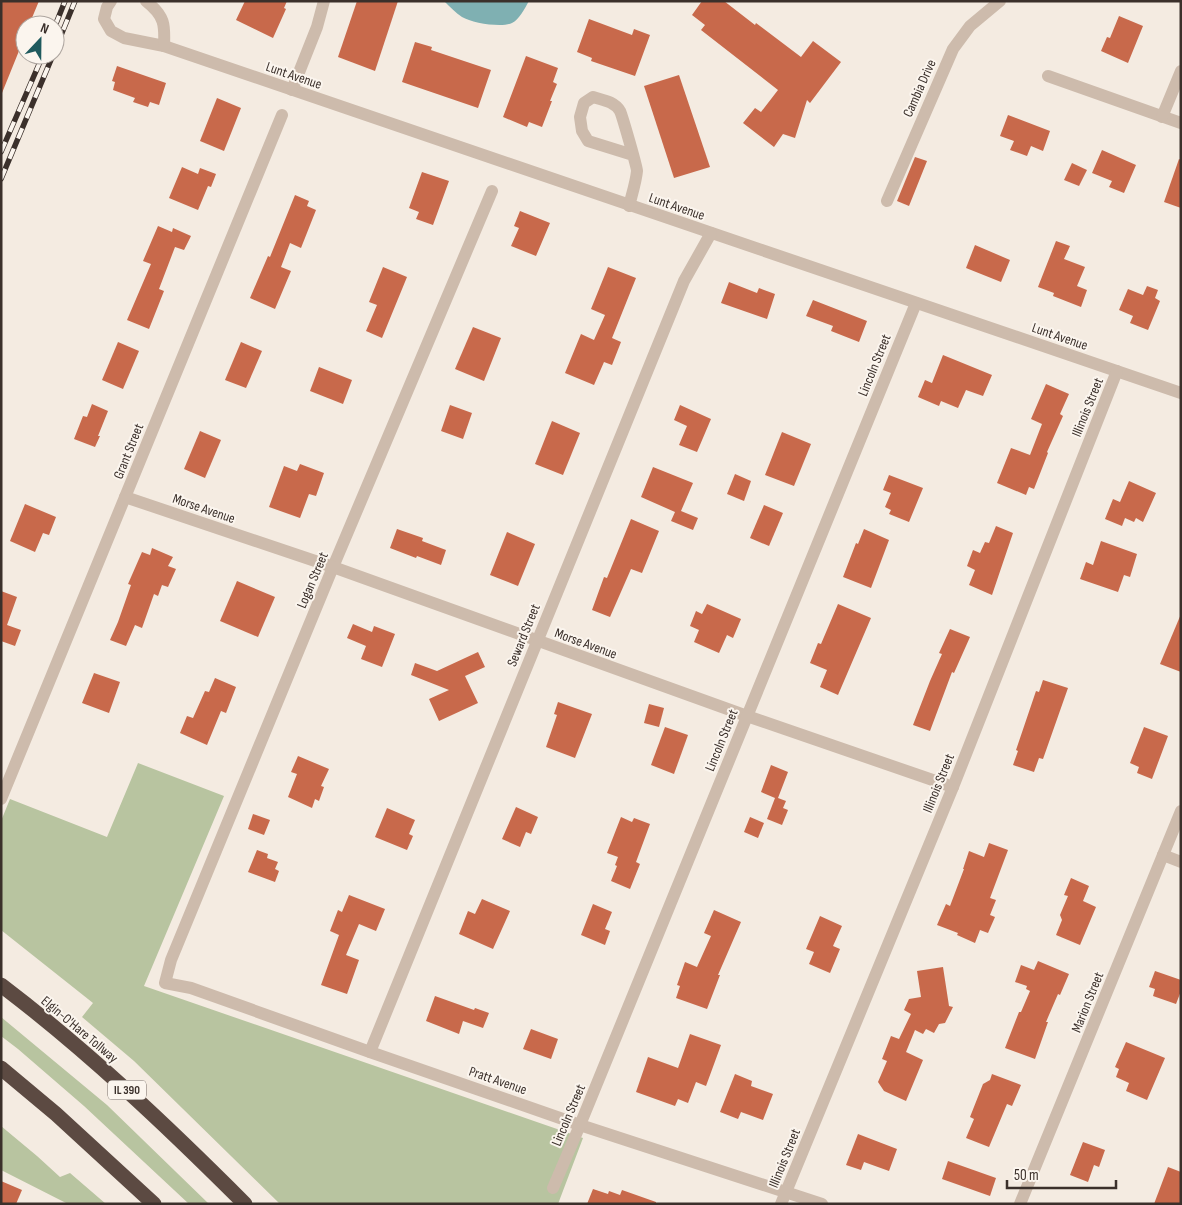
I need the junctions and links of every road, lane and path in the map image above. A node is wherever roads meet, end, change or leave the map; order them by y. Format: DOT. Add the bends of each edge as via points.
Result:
graph roads {
  1 [pos="111,1"];
  2 [pos="146,1"];
  3 [pos="324,1"];
  4 [pos="1000,1"];
  5 [pos="164,46"];
  6 [pos="1181,71"];
  7 [pos="1048,76"];
  8 [pos="292,90"];
  9 [pos="282,115"];
  10 [pos="1162,117"];
  11 [pos="1181,123"];
  12 [pos="634,155"];
  13 [pos="492,191"];
  14 [pos="887,201"];
  15 [pos="630,206"];
  16 [pos="711,233"];
  17 [pos="916,303"];
  18 [pos="1117,371"];
  19 [pos="1181,393"];
  20 [pos="125,497"];
  21 [pos="333,567"];
  22 [pos="537,641"];
  23 [pos="747,716"];
  24 [pos="953,786"];
  25 [pos="1,799"];
  26 [pos="1181,811"];
  27 [pos="1163,855"];
  28 [pos="1181,862"];
  29 [pos="165,982"];
  30 [pos="1,985"];
  31 [pos="370,1052"];
  32 [pos="1,1068"];
  33 [pos="580,1125"];
  34 [pos="553,1188"];
  35 [pos="783,1198"];
  36 [pos="154,1204"];
  37 [pos="245,1204"];
  38 [pos="822,1204"];
  39 [pos="1020,1204"];
  1 -- 5 [label="street, Lunt Avenue" via="104,19 111,31 124,38"];
  2 -- 5 [label="street" via="162,18"];
  3 -- 8 [label="street"];
  4 -- 14 [label="street, Cambia Drive" via="970,26 953,49"];
  5 -- 8 [label="street, Lunt Avenue"];
  6 -- 10 [label="street"];
  7 -- 10 [label="street"];
  8 -- 15 [label="street, Lunt Avenue"];
  9 -- 20 [label="street, Grant Street"];
  10 -- 11 [label="street"];
  12 -- 12 [label="street" via="588,141 582,131 580,116 584,103 592,97 610,102 620,111"];
  12 -- 15 [label="street" via="638,169"];
  13 -- 21 [label="street, Logan Street"];
  15 -- 16 [label="street, Lunt Avenue"];
  16 -- 17 [label="street, Lunt Avenue"];
  16 -- 22 [label="street, Seward Street" via="684,281"];
  17 -- 18 [label="street, Lunt Avenue"];
  17 -- 23 [label="street, Lincoln Street"];
  18 -- 19 [label="street, Lunt Avenue"];
  18 -- 24 [label="street, Illinois Street"];
  20 -- 21 [label="street, Morse Avenue"];
  20 -- 25 [label="street, Grant Street"];
  21 -- 22 [label="street, Morse Avenue"];
  21 -- 29 [label="street, Logan Street" via="171,960"];
  22 -- 23 [label="street, Morse Avenue"];
  22 -- 31 [label="street, Seward Street"];
  23 -- 24 [label="street, Morse Avenue"];
  23 -- 33 [label="street, Lincoln Street"];
  24 -- 35 [label="street, Illinois Street"];
  26 -- 27 [label="street, Marion Street"];
  27 -- 28 [label="street"];
  27 -- 39 [label="street, Marion Street"];
  29 -- 31 [label="street, Pratt Avenue" via="191,988"];
  30 -- 37 [label="highway, Elgin-O'Hare Tollway / IL 390" via="137,1099"];
  31 -- 33 [label="street, Pratt Avenue"];
  32 -- 36 [label="highway"];
  33 -- 34 [label="street, Lincoln Street"];
  33 -- 35 [label="street, Pratt Avenue"];
  35 -- 38 [label="street, Pratt Avenue"];
}
